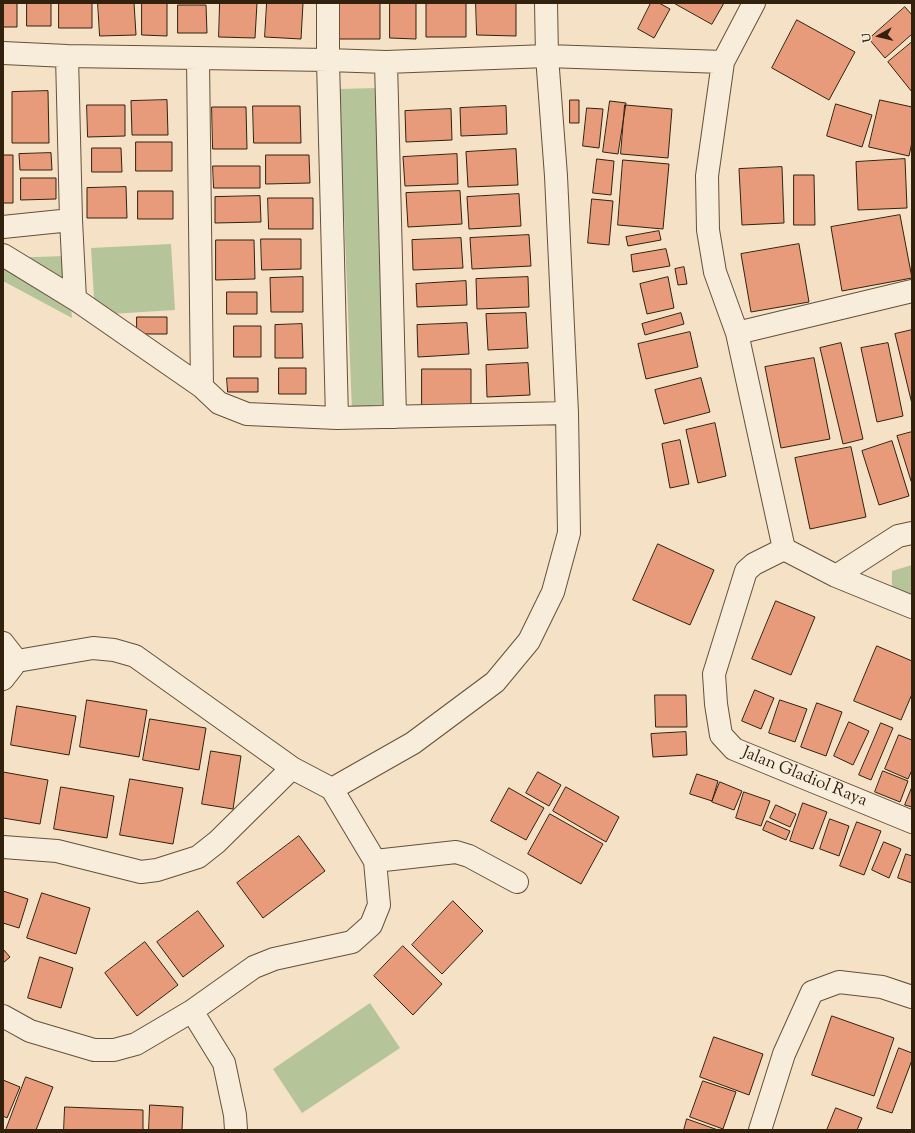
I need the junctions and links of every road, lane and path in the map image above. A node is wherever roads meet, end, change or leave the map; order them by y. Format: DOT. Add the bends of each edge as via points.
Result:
graph roads {
  1 [pos="328,3"];
  2 [pos="546,3"];
  3 [pos="754,3"];
  4 [pos="3,53"];
  5 [pos="67,56"];
  6 [pos="547,56"];
  7 [pos="198,59"];
  8 [pos="328,60"];
  9 [pos="386,62"];
  10 [pos="723,62"];
  11 [pos="71,220"];
  12 [pos="3,227"];
  13 [pos="3,255"];
  14 [pos="912,290"];
  15 [pos="75,299"];
  16 [pos="737,333"];
  17 [pos="202,387"];
  18 [pos="567,413"];
  19 [pos="395,417"];
  20 [pos="337,418"];
  21 [pos="912,533"];
  22 [pos="784,549"];
  23 [pos="836,576"];
  24 [pos="912,607"];
  25 [pos="3,643"];
  26 [pos="18,661"];
  27 [pos="3,679"];
  28 [pos="292,768"];
  29 [pos="332,789"];
  30 [pos="912,822"];
  31 [pos="3,847"];
  32 [pos="375,861"];
  33 [pos="517,882"];
  34 [pos="912,997"];
  35 [pos="192,1011"];
  36 [pos="3,1016"];
  37 [pos="236,1130"];
  38 [pos="760,1130"];
  1 -- 8 [label="street"];
  2 -- 6 [label="street"];
  3 -- 10 [label="street"];
  4 -- 5 [label="street"];
  5 -- 7 [label="street"];
  5 -- 11 [label="street"];
  6 -- 9 [label="street"];
  6 -- 10 [label="street"];
  6 -- 18 [label="street" via="556,176"];
  7 -- 8 [label="street"];
  7 -- 17 [label="street"];
  8 -- 9 [label="street"];
  8 -- 20 [label="street"];
  9 -- 19 [label="street"];
  10 -- 16 [label="street" via="707,176 708,230 715,272"];
  11 -- 12 [label="street"];
  11 -- 15 [label="street"];
  13 -- 15 [label="street"];
  14 -- 16 [label="street"];
  15 -- 17 [label="street"];
  16 -- 22 [label="street"];
  17 -- 20 [label="street" via="219,403 247,414"];
  18 -- 19 [label="street"];
  18 -- 29 [label="street" via="569,533 552,592 529,641 495,682 420,738"];
  19 -- 20 [label="street"];
  21 -- 23 [label="street" via="898,536"];
  22 -- 23 [label="street"];
  22 -- 30 [label="street, Jalan Gladiol Raya" via="746,570 714,674 721,735 734,749"];
  23 -- 24 [label="street"];
  25 -- 26 [label="street"];
  26 -- 27 [label="street"];
  26 -- 28 [label="street" via="93,648 135,656"];
  28 -- 29 [label="street"];
  28 -- 31 [label="street" via="217,842 198,857 157,870 141,872 57,851"];
  29 -- 32 [label="street"];
  32 -- 33 [label="street" via="456,852 469,856"];
  32 -- 35 [label="street" via="379,905 371,925 352,942 274,959 254,967"];
  34 -- 38 [label="street" via="882,987 839,982 812,992 784,1054"];
  35 -- 36 [label="street" via="136,1044 114,1050 94,1050 30,1031"];
  35 -- 37 [label="street" via="224,1063"];
}
